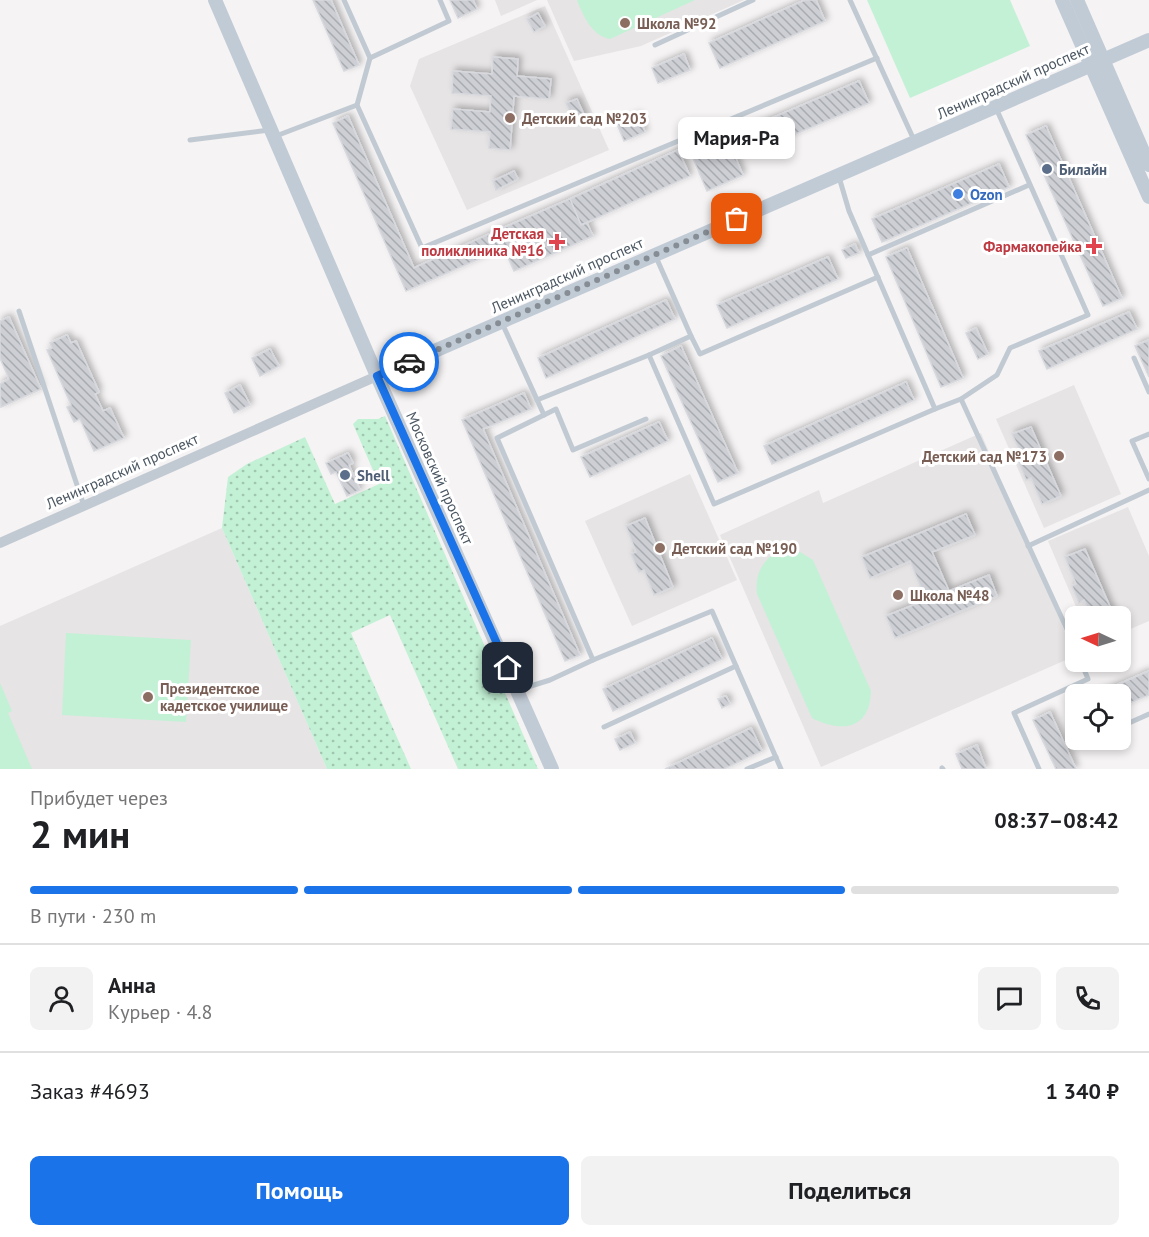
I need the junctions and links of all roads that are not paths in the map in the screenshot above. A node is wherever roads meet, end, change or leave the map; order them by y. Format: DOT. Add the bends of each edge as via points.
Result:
graph roads {
  1 [pos="216,0"];
  2 [pos="344,0"];
  3 [pos="440,0"];
  4 [pos="753,0"];
  5 [pos="850,0"];
  6 [pos="1062,0"];
  7 [pos="1077,0"];
  8 [pos="1149,40"];
  9 [pos="655,45"];
  10 [pos="370,58"];
  11 [pos="877,58"];
  12 [pos="1097,62"];
  13 [pos="357,105"];
  14 [pos="995,107"];
  15 [pos="273,133"];
  16 [pos="190,140"];
  17 [pos="915,142"];
  18 [pos="1149,165"];
  19 [pos="838,175"];
  20 [pos="1029,185"];
  21 [pos="1149,197"];
  22 [pos="655,255"];
  23 [pos="868,255"];
  24 [pos="878,277"];
  25 [pos="19,310"];
  26 [pos="502,322"];
  27 [pos="691,336"];
  28 [pos="649,355"];
  29 [pos="1134,358"];
  30 [pos="377,376"];
  31 [pos="1149,392"];
  32 [pos="537,399"];
  33 [pos="961,399"];
  34 [pos="935,409"];
  35 [pos="544,415"];
  36 [pos="646,419"];
  37 [pos="1149,434"];
  38 [pos="1149,479"];
  39 [pos="1149,490"];
  40 [pos="84,506"];
  41 [pos="0,543"];
  42 [pos="1028,546"];
  43 [pos="1065,625"];
  44 [pos="593,660"];
  45 [pos="736,666"];
  46 [pos="1085,672"];
  47 [pos="518,690"];
  48 [pos="1149,714"];
  49 [pos="1131,722"];
  50 [pos="604,727"];
  51 [pos="776,757"];
  52 [pos="552,769"];
  53 [pos="747,769"];
  54 [pos="781,769"];
  55 [pos="1039,769"];
  1 -- 15 [label="street, Московский проспект"];
  2 -- 10 [label="lane"];
  3 -- 10 [label="lane" via="449,21"];
  4 -- 9 [label="lane"];
  5 -- 11 [label="lane"];
  6 -- 12 [label="street"];
  7 -- 12 [label="street"];
  8 -- 12 [label="street, Ленинградский проспект"];
  10 -- 13 [label="lane"];
  11 -- 13 [label="lane" via="422,248"];
  11 -- 17 [label="lane"];
  12 -- 14 [label="street, Ленинградский проспект"];
  12 -- 18 [label="street"];
  12 -- 21 [label="street"];
  13 -- 15 [label="lane"];
  14 -- 17 [label="street, Ленинградский проспект"];
  14 -- 20 [label="lane"];
  15 -- 16 [label="lane"];
  15 -- 30 [label="street, Московский проспект"];
  17 -- 19 [label="street, Ленинградский проспект"];
  19 -- 22 [label="street, Ленинградский проспект"];
  19 -- 23 [label="lane"];
  20 -- 23 [label="lane"];
  20 -- 33 [label="lane" via="1088,315 1010,348 997,375"];
  22 -- 26 [label="street, Ленинградский проспект"];
  22 -- 27 [label="lane"];
  23 -- 24 [label="lane"];
  24 -- 27 [label="lane" via="700,354"];
  24 -- 34 [label="lane"];
  25 -- 40 [label="lane"];
  26 -- 30 [label="street, Ленинградский проспект"];
  26 -- 32 [label="lane"];
  27 -- 28 [label="lane"];
  28 -- 32 [label="lane"];
  28 -- 34 [label="lane" via="714,504"];
  29 -- 31 [label="lane"];
  30 -- 40 [label="street, Ленинградский проспект"];
  30 -- 47 [label="street, Московский проспект"];
  32 -- 35 [label="lane"];
  33 -- 34 [label="lane"];
  33 -- 42 [label="lane"];
  35 -- 36 [label="lane" via="556,409 573,450"];
  35 -- 44 [label="lane" via="497,438"];
  37 -- 38 [label="lane" via="1132,441"];
  39 -- 42 [label="lane"];
  40 -- 41 [label="street, Ленинградский проспект"];
  42 -- 43 [label="lane"];
  44 -- 45 [label="lane" via="712,610"];
  44 -- 47 [label="lane"];
  45 -- 50 [label="lane"];
  45 -- 51 [label="lane"];
  46 -- 55 [label="lane" via="1088,679 1014,713"];
  47 -- 52 [label="street, Московский проспект"];
  48 -- 49 [label="lane"];
  51 -- 53 [label="lane"];
  51 -- 54 [label="lane"];
}
